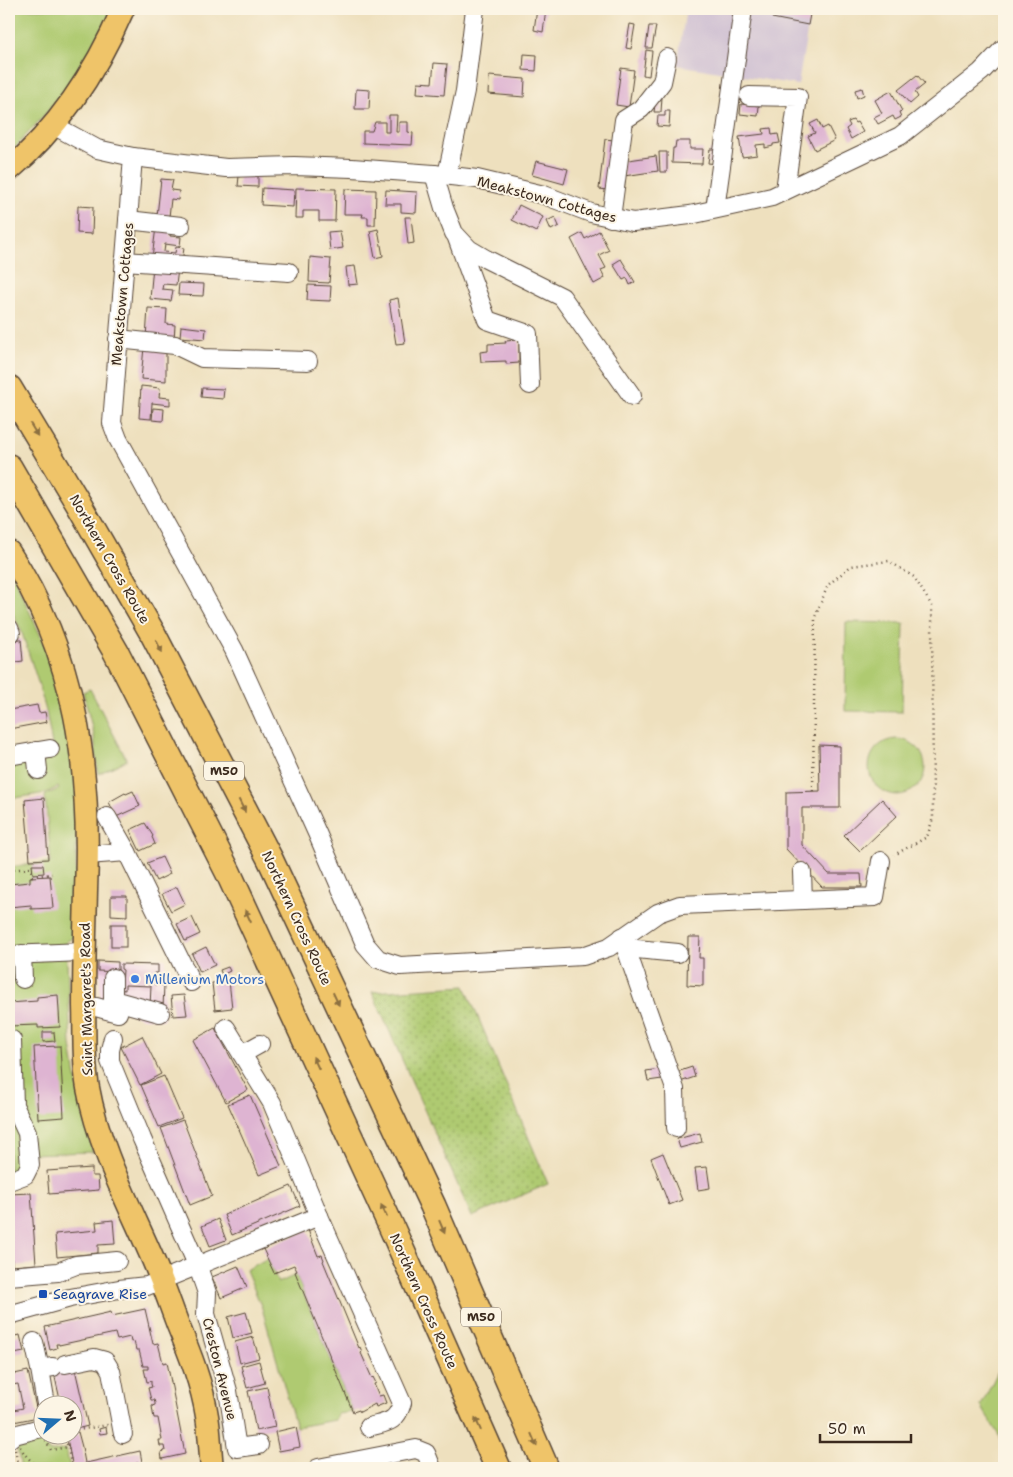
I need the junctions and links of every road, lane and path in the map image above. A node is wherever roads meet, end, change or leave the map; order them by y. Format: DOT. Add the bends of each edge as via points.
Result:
graph roads {
  1 [pos="123,9"];
  2 [pos="475,9"];
  3 [pos="743,9"];
  4 [pos="1004,48"];
  5 [pos="667,58"];
  6 [pos="749,96"];
  7 [pos="53,125"];
  8 [pos="133,157"];
  9 [pos="9,170"];
  10 [pos="441,174"];
  11 [pos="785,190"];
  12 [pos="715,209"];
  13 [pos="611,218"];
  14 [pos="128,220"];
  15 [pos="182,226"];
  16 [pos="456,235"];
  17 [pos="124,261"];
  18 [pos="289,272"];
  19 [pos="118,339"];
  20 [pos="308,361"];
  21 [pos="530,385"];
  22 [pos="9,388"];
  23 [pos="632,396"];
  24 [pos="9,467"];
  25 [pos="9,552"];
  26 [pos="9,756"];
  27 [pos="38,770"];
  28 [pos="814,791"];
  29 [pos="107,817"];
  30 [pos="127,852"];
  31 [pos="87,855"];
  32 [pos="882,861"];
  33 [pos="9,870"];
  34 [pos="802,872"];
  35 [pos="52,874"];
  36 [pos="802,900"];
  37 [pos="624,943"];
  38 [pos="84,952"];
  39 [pos="678,953"];
  40 [pos="15,955"];
  41 [pos="113,978"];
  42 [pos="23,980"];
  43 [pos="191,982"];
  44 [pos="105,1007"];
  45 [pos="160,1012"];
  46 [pos="226,1028"];
  47 [pos="113,1038"];
  48 [pos="12,1040"];
  49 [pos="260,1044"];
  50 [pos="242,1054"];
  51 [pos="676,1128"];
  52 [pos="9,1181"];
  53 [pos="319,1216"];
  54 [pos="116,1261"];
  55 [pos="198,1267"];
  56 [pos="9,1276"];
  57 [pos="162,1280"];
  58 [pos="9,1315"];
  59 [pos="34,1342"];
  60 [pos="52,1367"];
  61 [pos="18,1373"];
  62 [pos="9,1375"];
  63 [pos="48,1394"];
  64 [pos="369,1427"];
  65 [pos="122,1428"];
  66 [pos="82,1430"];
  67 [pos="32,1432"];
  68 [pos="14,1440"];
  69 [pos="47,1444"];
  70 [pos="67,1444"];
  71 [pos="260,1445"];
  72 [pos="68,1447"];
  73 [pos="19,1468"];
  74 [pos="39,1468"];
  75 [pos="72,1468"];
  76 [pos="212,1468"];
  77 [pos="318,1468"];
  78 [pos="432,1468"];
  79 [pos="498,1468"];
  80 [pos="546,1468"];
  1 -- 7 [label="main road" via="98,59"];
  2 -- 10 [label="street" via="465,91"];
  3 -- 12 [label="street"];
  4 -- 11 [label="street, Meakstown Cottages" via="981,72 900,136"];
  5 -- 13 [label="street" via="662,82 641,109 624,120"];
  6 -- 11 [label="street" via="798,97"];
  7 -- 8 [label="street, Meakstown Cottages" via="97,149"];
  7 -- 9 [label="main road"];
  8 -- 10 [label="street, Meakstown Cottages" via="226,168 314,166"];
  8 -- 14 [label="street, Meakstown Cottages"];
  10 -- 13 [label="street, Meakstown Cottages" via="544,195"];
  10 -- 16 [label="street" via="444,208"];
  11 -- 12 [label="street, Meakstown Cottages" via="772,197"];
  12 -- 13 [label="street, Meakstown Cottages" via="634,222"];
  14 -- 15 [label="street"];
  14 -- 17 [label="street, Meakstown Cottages"];
  16 -- 21 [label="street" via="487,320 528,334"];
  16 -- 23 [label="street" via="469,249 486,259 562,297"];
  17 -- 18 [label="street"];
  17 -- 19 [label="street, Meakstown Cottages"];
  19 -- 20 [label="street" via="175,345 202,358"];
  19 -- 37 [label="street, Meakstown Cottages" via="112,422 118,440 234,650 365,944 378,959 400,966 583,956"];
  22 -- 80 [label="highway, Northern Cross Route / M50, one-way" via="153,634 270,859 433,1206"];
  79 -- 24 [label="highway, Northern Cross Route / M50, one-way" via="228,872 116,652"];
  25 -- 31 [label="main road, Saint Margaret's Road" via="40,606 74,704 84,772"];
  26 -- 27 [label="street" via="43,750"];
  28 -- 32 [label="path" via="815,617 828,585 850,566 889,560 914,577 932,606 933,818 927,837"];
  29 -- 30 [label="street"];
  30 -- 31 [label="street"];
  30 -- 43 [label="street"];
  31 -- 38 [label="main road, Saint Margaret's Road"];
  32 -- 36 [label="street" via="875,897"];
  33 -- 35 [label="path" via="32,868 32,876"];
  34 -- 36 [label="street"];
  36 -- 37 [label="street" via="680,905 658,913"];
  37 -- 39 [label="street"];
  37 -- 51 [label="street" via="675,1089"];
  38 -- 40 [label="street"];
  38 -- 44 [label="main road, Saint Margaret's Road"];
  40 -- 42 [label="street"];
  41 -- 44 [label="street"];
  44 -- 45 [label="street"];
  44 -- 57 [label="main road, Saint Margaret's Road" via="87,1086 107,1153"];
  46 -- 50 [label="street"];
  47 -- 55 [label="street" via="110,1061"];
  48 -- 52 [label="street" via="14,1105 27,1133 30,1165 25,1175"];
  49 -- 50 [label="street"];
  50 -- 53 [label="street" via="272,1103"];
  53 -- 55 [label="street"];
  53 -- 64 [label="street" via="402,1403 398,1414 389,1421"];
  54 -- 56 [label="street" via="76,1265 58,1272"];
  55 -- 57 [label="street"];
  55 -- 71 [label="street, Creston Avenue" via="207,1293 206,1314 228,1390 237,1448"];
  57 -- 58 [label="street" via="147,1286 70,1298"];
  57 -- 76 [label="main road, Saint Margaret's Road" via="199,1378"];
  59 -- 60 [label="street"];
  60 -- 63 [label="street"];
  60 -- 65 [label="street" via="94,1358 104,1362 111,1371"];
  61 -- 62 [label="path"];
  65 -- 66 [label="path"];
  67 -- 68 [label="street"];
  68 -- 73 [label="path"];
  68 -- 74 [label="path"];
  69 -- 72 [label="path" via="51,1450"];
  70 -- 72 [label="path"];
  72 -- 75 [label="path"];
  77 -- 78 [label="street" via="416,1449 426,1453"];
}
